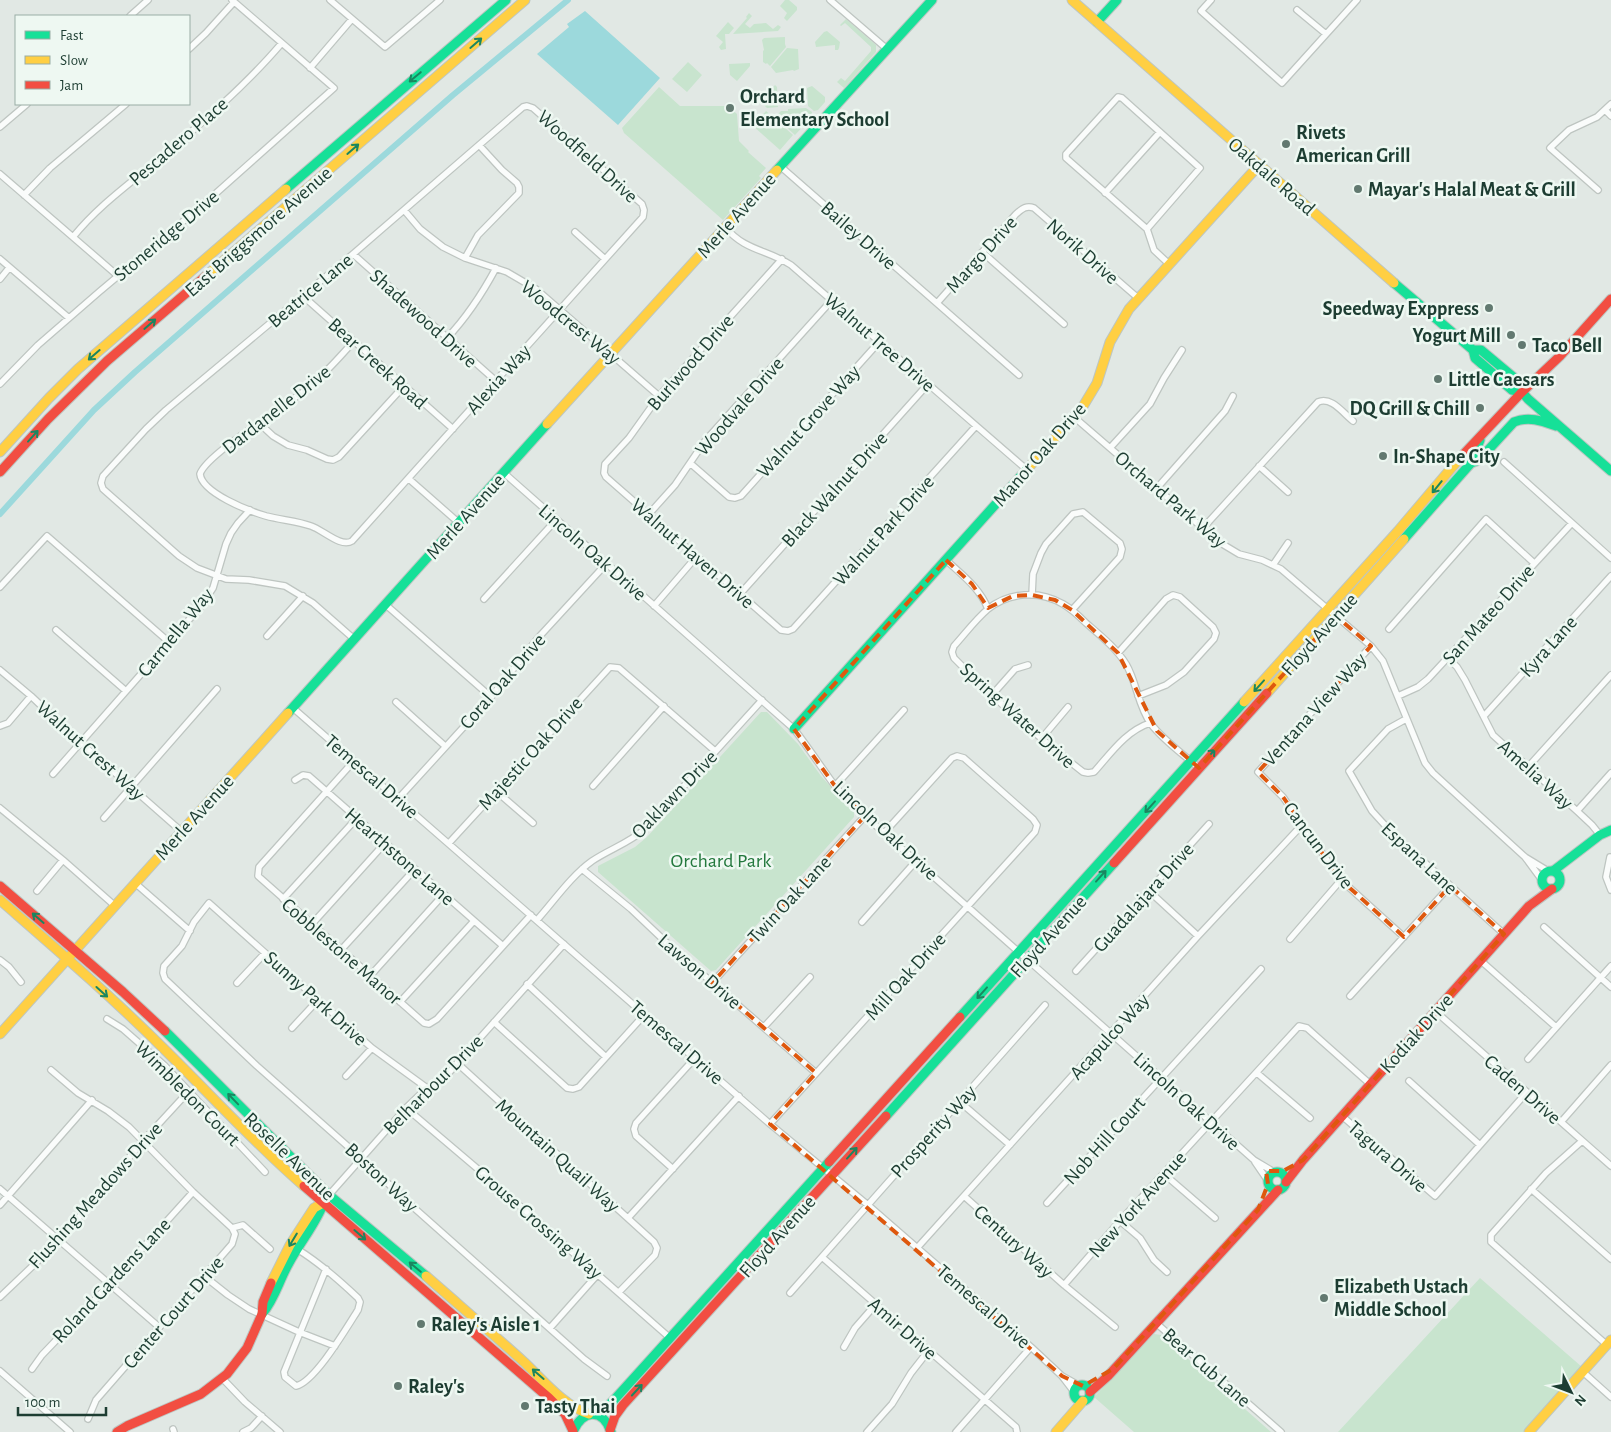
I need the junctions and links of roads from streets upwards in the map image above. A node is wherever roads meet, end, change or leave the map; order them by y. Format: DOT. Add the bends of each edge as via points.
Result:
graph roads {
  1 [pos="148,0"];
  2 [pos="330,0"];
  3 [pos="440,0"];
  4 [pos="506,0"];
  5 [pos="525,0"];
  6 [pos="830,0"];
  7 [pos="932,0"];
  8 [pos="1072,0"];
  9 [pos="1117,0"];
  10 [pos="1211,0"];
  11 [pos="1357,0"];
  12 [pos="233,1"];
  13 [pos="1297,10"];
  14 [pos="131,15"];
  15 [pos="352,19"];
  16 [pos="1097,22"];
  17 [pos="1326,34"];
  18 [pos="282,44"];
  19 [pos="190,47"];
  20 [pos="887,49"];
  21 [pos="310,68"];
  22 [pos="1611,104"];
  23 [pos="26,105"];
  24 [pos="125,105"];
  25 [pos="527,106"];
  26 [pos="1605,110"];
  27 [pos="1611,116"];
  28 [pos="0,127"];
  29 [pos="1160,132"];
  30 [pos="480,144"];
  31 [pos="1259,165"];
  32 [pos="780,166"];
  33 [pos="0,174"];
  34 [pos="1598,190"];
  35 [pos="1105,193"];
  36 [pos="24,195"];
  37 [pos="1027,207"];
  38 [pos="404,210"];
  39 [pos="644,210"];
  40 [pos="725,227"];
  41 [pos="1147,229"];
  42 [pos="575,232"];
  43 [pos="73,237"];
  44 [pos="982,252"];
  45 [pos="353,254"];
  46 [pos="465,258"];
  47 [pos="0,259"];
  48 [pos="605,259"];
  49 [pos="782,259"];
  50 [pos="1169,264"];
  51 [pos="9,268"];
  52 [pos="496,268"];
  53 [pos="118,276"];
  54 [pos="0,279"];
  55 [pos="303,296"];
  56 [pos="1138,298"];
  57 [pos="1611,299"];
  58 [pos="832,300"];
  59 [pos="937,303"];
  60 [pos="560,310"];
  61 [pos="69,318"];
  62 [pos="1064,324"];
  63 [pos="446,338"];
  64 [pos="354,341"];
  65 [pos="880,342"];
  66 [pos="1182,350"];
  67 [pos="610,353"];
  68 [pos="1019,375"];
  69 [pos="496,381"];
  70 [pos="0,384"];
  71 [pos="928,384"];
  72 [pos="404,386"];
  73 [pos="1522,392"];
  74 [pos="659,396"];
  75 [pos="1233,396"];
  76 [pos="1074,416"];
  77 [pos="1353,422"];
  78 [pos="259,423"];
  79 [pos="976,426"];
  80 [pos="1560,427"];
  81 [pos="453,429"];
  82 [pos="1481,437"];
  83 [pos="1110,448"];
  84 [pos="0,452"];
  85 [pos="1504,462"];
  86 [pos="690,463"];
  87 [pos="1471,463"];
  88 [pos="1259,466"];
  89 [pos="604,469"];
  90 [pos="1026,469"];
  91 [pos="1611,471"];
  92 [pos="0,472"];
  93 [pos="504,473"];
  94 [pos="409,479"];
  95 [pos="1157,488"];
  96 [pos="1288,492"];
  97 [pos="250,510"];
  98 [pos="649,514"];
  99 [pos="556,520"];
  100 [pos="460,523"];
  101 [pos="1572,523"];
  102 [pos="1203,528"];
  103 [pos="1288,543"];
  104 [pos="697,556"];
  105 [pos="1611,558"];
  106 [pos="946,560"];
  107 [pos="1534,563"];
  108 [pos="606,564"];
  109 [pos="1274,565"];
  110 [pos="217,576"];
  111 [pos="1611,576"];
  112 [pos="0,587"];
  113 [pos="740,594"];
  114 [pos="1032,594"];
  115 [pos="303,596"];
  116 [pos="484,599"];
  117 [pos="386,604"];
  118 [pos="654,606"];
  119 [pos="988,609"];
  120 [pos="1328,609"];
  121 [pos="1072,610"];
  122 [pos="1336,616"];
  123 [pos="1389,629"];
  124 [pos="56,630"];
  125 [pos="788,631"];
  126 [pos="267,636"];
  127 [pos="354,639"];
  128 [pos="169,642"];
  129 [pos="1371,646"];
  130 [pos="1118,653"];
  131 [pos="1448,658"];
  132 [pos="1028,665"];
  133 [pos="0,670"];
  134 [pos="1611,675"];
  135 [pos="217,689"];
  136 [pos="126,691"];
  137 [pos="992,695"];
  138 [pos="32,696"];
  139 [pos="1138,696"];
  140 [pos="1398,696"];
  141 [pos="491,697"];
  142 [pos="762,700"];
  143 [pos="396,702"];
  144 [pos="664,706"];
  145 [pos="1068,707"];
  146 [pos="293,708"];
  147 [pos="904,710"];
  148 [pos="1484,716"];
  149 [pos="1406,719"];
  150 [pos="1150,723"];
  151 [pos="0,726"];
  152 [pos="794,729"];
  153 [pos="1041,739"];
  154 [pos="80,742"];
  155 [pos="446,746"];
  156 [pos="715,751"];
  157 [pos="354,761"];
  158 [pos="1191,761"];
  159 [pos="1528,767"];
  160 [pos="1199,768"];
  161 [pos="1258,772"];
  162 [pos="1611,773"];
  163 [pos="52,774"];
  164 [pos="296,780"];
  165 [pos="593,786"];
  166 [pos="835,786"];
  167 [pos="131,787"];
  168 [pos="326,791"];
  169 [pos="496,791"];
  170 [pos="398,799"];
  171 [pos="1,811"];
  172 [pos="1577,811"];
  173 [pos="865,816"];
  174 [pos="104,818"];
  175 [pos="357,818"];
  176 [pos="533,823"];
  177 [pos="1209,824"];
  178 [pos="1302,825"];
  179 [pos="1611,830"];
  180 [pos="181,831"];
  181 [pos="884,833"];
  182 [pos="1600,835"];
  183 [pos="385,843"];
  184 [pos="449,843"];
  185 [pos="1578,853"];
  186 [pos="1525,857"];
  187 [pos="1610,857"];
  188 [pos="63,860"];
  189 [pos="916,861"];
  190 [pos="415,869"];
  191 [pos="582,870"];
  192 [pos="1551,871"];
  193 [pos="1560,879"];
  194 [pos="1341,880"];
  195 [pos="1542,882"];
  196 [pos="135,883"];
  197 [pos="0,886"];
  198 [pos="1450,886"];
  199 [pos="1552,890"];
  200 [pos="1611,890"];
  201 [pos="37,891"];
  202 [pos="1149,891"];
  203 [pos="444,894"];
  204 [pos="283,899"];
  205 [pos="0,900"];
  206 [pos="114,906"];
  207 [pos="1529,906"];
  208 [pos="968,907"];
  209 [pos="531,915"];
  210 [pos="537,920"];
  211 [pos="474,921"];
  212 [pos="862,922"];
  213 [pos="312,924"];
  214 [pos="1544,927"];
  215 [pos="190,931"];
  216 [pos="1504,934"];
  217 [pos="1198,936"];
  218 [pos="1404,938"];
  219 [pos="1290,939"];
  220 [pos="564,944"];
  221 [pos="503,946"];
  222 [pos="74,950"];
  223 [pos="341,950"];
  224 [pos="1020,952"];
  225 [pos="264,953"];
  226 [pos="67,958"];
  227 [pos="1028,959"];
  228 [pos="0,960"];
  229 [pos="1480,960"];
  230 [pos="1611,966"];
  231 [pos="1261,969"];
  232 [pos="1076,971"];
  233 [pos="370,976"];
  234 [pos="810,977"];
  235 [pos="1600,978"];
  236 [pos="21,982"];
  237 [pos="712,982"];
  238 [pos="238,983"];
  239 [pos="527,984"];
  240 [pos="1611,987"];
  241 [pos="1350,996"];
  242 [pos="318,1000"];
  243 [pos="400,1002"];
  244 [pos="1045,1005"];
  245 [pos="1435,1011"];
  246 [pos="645,1014"];
  247 [pos="107,1019"];
  248 [pos="494,1022"];
  249 [pos="764,1027"];
  250 [pos="292,1028"];
  251 [pos="1556,1028"];
  252 [pos="0,1034"];
  253 [pos="1111,1034"];
  254 [pos="372,1048"];
  255 [pos="606,1057"];
  256 [pos="695,1058"];
  257 [pos="1528,1059"];
  258 [pos="457,1063"];
  259 [pos="1611,1065"];
  260 [pos="51,1070"];
  261 [pos="816,1073"];
  262 [pos="1257,1073"];
  263 [pos="346,1076"];
  264 [pos="1160,1078"];
  265 [pos="1409,1081"];
  266 [pos="1370,1084"];
  267 [pos="427,1088"];
  268 [pos="188,1092"];
  269 [pos="1527,1092"];
  270 [pos="739,1096"];
  271 [pos="92,1100"];
  272 [pos="960,1102"];
  273 [pos="406,1108"];
  274 [pos="1342,1116"];
  275 [pos="1310,1118"];
  276 [pos="1562,1122"];
  277 [pos="1212,1123"];
  278 [pos="770,1124"];
  279 [pos="1582,1141"];
  280 [pos="143,1142"];
  281 [pos="1010,1145"];
  282 [pos="1480,1145"];
  283 [pos="361,1158"];
  284 [pos="1254,1160"];
  285 [pos="1303,1160"];
  286 [pos="1611,1166"];
  287 [pos="824,1168"];
  288 [pos="673,1169"];
  289 [pos="266,1172"];
  290 [pos="1276,1172"];
  291 [pos="1164,1174"];
  292 [pos="832,1175"];
  293 [pos="1268,1182"];
  294 [pos="1286,1182"];
  295 [pos="1531,1188"];
  296 [pos="0,1189"];
  297 [pos="1278,1190"];
  298 [pos="192,1192"];
  299 [pos="330,1194"];
  300 [pos="8,1196"];
  301 [pos="964,1196"];
  302 [pos="323,1203"];
  303 [pos="1047,1203"];
  304 [pos="0,1205"];
  305 [pos="868,1205"];
  306 [pos="1258,1210"];
  307 [pos="628,1218"];
  308 [pos="1215,1218"];
  309 [pos="1120,1221"];
  310 [pos="232,1228"];
  311 [pos="60,1240"];
  312 [pos="270,1248"];
  313 [pos="917,1248"];
  314 [pos="297,1249"];
  315 [pos="822,1257"];
  316 [pos="1611,1259"];
  317 [pos="326,1269"];
  318 [pos="1167,1272"];
  319 [pos="598,1274"];
  320 [pos="204,1276"];
  321 [pos="110,1284"];
  322 [pos="1064,1285"];
  323 [pos="619,1292"];
  324 [pos="790,1293"];
  325 [pos="0,1297"];
  326 [pos="876,1304"];
  327 [pos="262,1314"];
  328 [pos="1156,1323"];
  329 [pos="1115,1327"];
  330 [pos="159,1328"];
  331 [pos="550,1328"];
  332 [pos="299,1332"];
  333 [pos="670,1338"];
  334 [pos="1609,1342"];
  335 [pos="335,1346"];
  336 [pos="1031,1347"];
  337 [pos="844,1348"];
  338 [pos="929,1350"];
  339 [pos="32,1370"];
  340 [pos="1113,1370"];
  341 [pos="0,1371"];
  342 [pos="1583,1372"];
  343 [pos="607,1376"];
  344 [pos="1062,1376"];
  345 [pos="222,1378"];
  346 [pos="1082,1386"];
  347 [pos="1090,1392"];
  348 [pos="1078,1397"];
  349 [pos="1611,1397"];
  350 [pos="985,1399"];
  351 [pos="592,1414"];
  352 [pos="262,1416"];
  353 [pos="88,1419"];
  354 [pos="69,1431"];
  355 [pos="573,1431"];
  356 [pos="610,1431"];
  357 [pos="117,1432"];
  358 [pos="243,1432"];
  359 [pos="280,1432"];
  360 [pos="867,1432"];
  361 [pos="956,1432"];
  362 [pos="1017,1432"];
  363 [pos="1056,1432"];
  364 [pos="1281,1432"];
  365 [pos="1529,1432"];
  1 -- 14 [label="street"];
  2 -- 15 [label="street"];
  3 -- 15 [label="street" via="384,47"];
  4 -- 84 [label="street, East Briggsmore Avenue, one-way" via="78,369"];
  92 -- 5 [label="street, East Briggsmore Avenue, one-way" via="107,361"];
  6 -- 20 [label="street"];
  7 -- 20 [label="street, Merle Avenue"];
  8 -- 16 [label="street, Oakdale Road"];
  9 -- 16 [label="street"];
  10 -- 17 [label="street" via="1201,11 1282,83"];
  11 -- 17 [label="street"];
  12 -- 18 [label="street"];
  12 -- 19 [label="street"];
  13 -- 17 [label="street"];
  15 -- 21 [label="street"];
  16 -- 31 [label="street, Oakdale Road"];
  18 -- 21 [label="street"];
  18 -- 43 [label="street, Pescadero Place" via="252,76 102,207"];
  20 -- 32 [label="street, Merle Avenue"];
  21 -- 53 [label="street, Stoneridge Drive" via="334,88 205,204"];
  22 -- 26 [label="street"];
  23 -- 28 [label="street"];
  24 -- 36 [label="street" via="50,168"];
  25 -- 30 [label="street, Beatrice Lane"];
  25 -- 39 [label="street, Woodfield Drive" via="642,204"];
  26 -- 27 [label="street"];
  26 -- 34 [label="street" via="1569,130 1550,148"];
  29 -- 35 [label="street"];
  29 -- 35 [label="street" via="1120,97 1116,98 1066,156"];
  29 -- 41 [label="street" via="1200,168"];
  30 -- 38 [label="street, Beatrice Lane"];
  30 -- 46 [label="street" via="519,190 517,196 478,235"];
  31 -- 50 [label="street, Manor Oak Drive"];
  31 -- 73 [label="street, Oakdale Road" via="1472,350 1475,358 1512,390"];
  32 -- 40 [label="street, Merle Avenue"];
  32 -- 59 [label="street, Bailey Drive"];
  33 -- 36 [label="street"];
  35 -- 41 [label="street"];
  36 -- 43 [label="street"];
  37 -- 44 [label="street, Margo Drive" via="1022,208"];
  37 -- 56 [label="street, Norik Drive" via="1034,208"];
  38 -- 45 [label="street, Beatrice Lane"];
  38 -- 46 [label="street, Woodcrest Way" via="430,238"];
  39 -- 48 [label="street, Alexia Way" via="643,217"];
  40 -- 49 [label="street, Walnut Tree Drive" via="745,245"];
  40 -- 67 [label="street, Merle Avenue"];
  41 -- 50 [label="street" via="1154,250"];
  42 -- 48 [label="street"];
  43 -- 53 [label="street"];
  44 -- 59 [label="street, Margo Drive"];
  44 -- 62 [label="street"];
  45 -- 55 [label="street, Beatrice Lane"];
  45 -- 63 [label="street, Shadewood Drive"];
  46 -- 52 [label="street, Woodcrest Way"];
  47 -- 51 [label="street"];
  48 -- 60 [label="street, Alexia Way"];
  49 -- 58 [label="street, Walnut Tree Drive"];
  49 -- 74 [label="street, Burlwood Drive"];
  50 -- 56 [label="street, Manor Oak Drive"];
  51 -- 54 [label="street"];
  51 -- 61 [label="street"];
  52 -- 60 [label="street, Woodcrest Way" via="521,279"];
  52 -- 63 [label="street" via="478,300"];
  53 -- 61 [label="street, Stoneridge Drive"];
  55 -- 64 [label="street, Bear Creek Road"];
  55 -- 110 [label="street, Beatrice Lane" via="166,410 103,476 103,489 187,562"];
  56 -- 76 [label="street, Manor Oak Drive" via="1115,331 1096,383"];
  57 -- 73 [label="street, Floyd Avenue" via="1560,356"];
  58 -- 65 [label="street, Walnut Tree Drive"];
  58 -- 86 [label="street, Woodvale Drive" via="705,441"];
  59 -- 68 [label="street, Bailey Drive"];
  60 -- 67 [label="street, Woodcrest Way"];
  60 -- 69 [label="street, Alexia Way"];
  61 -- 70 [label="street, Stoneridge Drive"];
  63 -- 69 [label="street, Shadewood Drive"];
  64 -- 72 [label="street, Bear Creek Road"];
  64 -- 78 [label="street, Dardanelle Drive" via="308,389"];
  65 -- 71 [label="street, Walnut Tree Drive"];
  65 -- 86 [label="street, Walnut Grove Way" via="741,496 729,496"];
  66 -- 83 [label="street" via="1150,404"];
  67 -- 74 [label="street, Woodcrest Way"];
  67 -- 93 [label="street, Merle Avenue"];
  69 -- 81 [label="street, Alexia Way"];
  71 -- 79 [label="street, Walnut Tree Drive"];
  71 -- 113 [label="street, Black Walnut Drive"];
  72 -- 78 [label="street" via="333,460 281,441"];
  72 -- 81 [label="street, Bear Creek Road"];
  73 -- 80 [label="street, Oakdale Road"];
  73 -- 82 [label="street, Floyd Avenue"];
  74 -- 89 [label="street, Burlwood Drive"];
  75 -- 95 [label="street" via="1225,411"];
  76 -- 83 [label="street, Orchard Park Way"];
  76 -- 90 [label="street, Manor Oak Drive"];
  77 -- 88 [label="street" via="1330,402 1318,402"];
  78 -- 97 [label="street, Dardanelle Drive" via="216,456 201,470 200,476 203,483 215,492"];
  79 -- 90 [label="street, Walnut Tree Drive"];
  79 -- 125 [label="street, Walnut Park Drive"];
  80 -- 87 [label="street" via="1532,418 1520,418 1479,460"];
  80 -- 91 [label="street, Oakdale Road"];
  81 -- 94 [label="street, Alexia Way"];
  82 -- 87 [label="street, Floyd Avenue"];
  82 -- 120 [label="street, Floyd Avenue, one-way"];
  83 -- 95 [label="street, Orchard Park Way"];
  85 -- 101 [label="street"];
  86 -- 98 [label="street, Woodvale Drive"];
  87 -- 122 [label="street, Floyd Avenue"];
  88 -- 96 [label="street"];
  88 -- 102 [label="street"];
  89 -- 98 [label="street, Walnut Haven Drive" via="606,477"];
  90 -- 106 [label="street, Manor Oak Drive"];
  93 -- 99 [label="street, Lincoln Oak Drive"];
  93 -- 100 [label="street, Merle Avenue"];
  94 -- 97 [label="street, Alexia Way" via="346,544 312,526"];
  94 -- 100 [label="street"];
  95 -- 102 [label="street, Orchard Park Way"];
  97 -- 110 [label="street, Carmella Way" via="231,533"];
  98 -- 104 [label="street, Walnut Haven Drive"];
  99 -- 108 [label="street, Lincoln Oak Drive"];
  99 -- 116 [label="street"];
  100 -- 117 [label="street, Merle Avenue"];
  101 -- 105 [label="street"];
  101 -- 107 [label="street, San Mateo Drive"];
  102 -- 109 [label="street, Orchard Park Way" via="1229,549"];
  103 -- 109 [label="street"];
  104 -- 113 [label="street, Walnut Haven Drive"];
  104 -- 118 [label="street"];
  106 -- 119 [label="street" via="972,584"];
  106 -- 152 [label="street, Manor Oak Drive"];
  107 -- 123 [label="street" via="1486,520"];
  107 -- 131 [label="street, San Mateo Drive"];
  108 -- 118 [label="street, Lincoln Oak Drive"];
  108 -- 141 [label="street, Coral Oak Drive" via="538,638"];
  109 -- 120 [label="street, Orchard Park Way"];
  110 -- 115 [label="street" via="285,586"];
  110 -- 128 [label="street, Carmella Way" via="206,599"];
  111 -- 148 [label="street, Kyra Lane"];
  112 -- 128 [label="street" via="47,536"];
  113 -- 125 [label="street, Walnut Haven Drive" via="782,630"];
  114 -- 119 [label="street" via="1013,596"];
  114 -- 121 [label="street" via="1055,600"];
  114 -- 121 [label="street" via="1033,574 1046,544 1073,514 1086,513 1120,543 1122,549 1120,557"];
  115 -- 126 [label="street"];
  115 -- 127 [label="street"];
  117 -- 127 [label="street, Merle Avenue"];
  117 -- 141 [label="street"];
  118 -- 142 [label="street, Lincoln Oak Drive"];
  119 -- 137 [label="street, Spring Water Drive" via="952,652 954,658"];
  120 -- 122 [label="street, Orchard Park Way"];
  120 -- 158 [label="street, Floyd Avenue, one-way"];
  121 -- 130 [label="street"];
  122 -- 129 [label="street, Orchard Park Way"];
  160 -- 122 [label="street, Floyd Avenue, one-way"];
  124 -- 136 [label="street"];
  127 -- 146 [label="street, Merle Avenue"];
  128 -- 136 [label="street, Carmella Way"];
  129 -- 140 [label="street, Orchard Park Way" via="1383,661"];
  129 -- 161 [label="street, Ventana View Way"];
  130 -- 139 [label="street" via="1130,672"];
  130 -- 139 [label="street" via="1173,595 1187,603 1216,633 1176,679 1158,690"];
  131 -- 140 [label="street, San Mateo Drive" via="1418,687"];
  131 -- 148 [label="street, Amelia Way" via="1466,680"];
  132 -- 137 [label="street" via="1015,669"];
  133 -- 138 [label="street, Walnut Crest Way"];
  134 -- 159 [label="street"];
  135 -- 167 [label="street"];
  136 -- 154 [label="street, Carmella Way"];
  137 -- 153 [label="street, Spring Water Drive"];
  138 -- 151 [label="street" via="8,723"];
  138 -- 154 [label="street, Walnut Crest Way"];
  139 -- 150 [label="street"];
  140 -- 149 [label="street, Orchard Park Way"];
  141 -- 155 [label="street, Coral Oak Drive"];
  142 -- 152 [label="street, Lincoln Oak Drive"];
  142 -- 156 [label="street, Oaklawn Drive"];
  143 -- 155 [label="street"];
  144 -- 156 [label="street"];
  144 -- 165 [label="street"];
  144 -- 169 [label="street, Majestic Oak Drive" via="620,668 607,668"];
  145 -- 153 [label="street"];
  146 -- 157 [label="street, Temescal Drive"];
  146 -- 180 [label="street, Merle Avenue"];
  147 -- 166 [label="street"];
  148 -- 159 [label="street, Amelia Way" via="1493,735"];
  149 -- 186 [label="street, Orchard Park Way" via="1425,763 1433,773"];
  149 -- 198 [label="street, Espana Lane" via="1388,729 1349,771 1372,811 1392,834"];
  150 -- 153 [label="street, Spring Water Drive" via="1128,734 1094,772 1088,774"];
  150 -- 158 [label="street"];
  152 -- 166 [label="street, Lincoln Oak Drive"];
  154 -- 163 [label="street, Carmella Way"];
  154 -- 167 [label="street, Walnut Crest Way"];
  155 -- 170 [label="street, Coral Oak Drive"];
  156 -- 191 [label="street, Oaklawn Drive" via="645,830"];
  157 -- 168 [label="street, Cobblestone Manor"];
  157 -- 170 [label="street, Temescal Drive"];
  158 -- 160 [label="street"];
  158 -- 224 [label="street, Floyd Avenue, one-way"];
  159 -- 172 [label="street, Amelia Way"];
  227 -- 160 [label="street, Floyd Avenue, one-way"];
  161 -- 178 [label="street, Cancun Drive" via="1283,797"];
  162 -- 172 [label="street"];
  164 -- 168 [label="street, Hearthstone Lane" via="307,775"];
  166 -- 173 [label="street, Lincoln Oak Drive"];
  167 -- 174 [label="street"];
  167 -- 180 [label="street, Walnut Crest Way"];
  168 -- 175 [label="street, Hearthstone Lane"];
  168 -- 204 [label="street, Cobblestone Manor" via="259,867 257,873 260,878"];
  169 -- 176 [label="street"];
  169 -- 184 [label="street, Majestic Oak Drive"];
  170 -- 184 [label="street, Temescal Drive"];
  171 -- 188 [label="street"];
  172 -- 182 [label="street, Amelia Way"];
  173 -- 181 [label="street, Lincoln Oak Drive"];
  173 -- 237 [label="street, Twin Oak Lane"];
  175 -- 183 [label="street, Hearthstone Lane"];
  175 -- 204 [label="street"];
  177 -- 202 [label="street, Guadalajara Drive"];
  178 -- 194 [label="street, Cancun Drive"];
  178 -- 217 [label="street, Acapulco Way"];
  179 -- 182 [label="street"];
  180 -- 196 [label="street, Merle Avenue"];
  181 -- 189 [label="street, Lincoln Oak Drive"];
  181 -- 208 [label="street, Mill Oak Drive" via="952,758 964,758 1037,826"];
  182 -- 185 [label="street"];
  183 -- 190 [label="street, Hearthstone Lane"];
  183 -- 213 [label="street"];
  184 -- 209 [label="street, Temescal Drive"];
  185 -- 192 [label="street"];
  185 -- 193 [label="street"];
  186 -- 192 [label="street, Orchard Park Way"];
  186 -- 195 [label="street, Orchard Park Way"];
  187 -- 200 [label="street" via="1606,877"];
  188 -- 201 [label="street"];
  188 -- 206 [label="street"];
  189 -- 208 [label="street, Lincoln Oak Drive"];
  189 -- 212 [label="street"];
  190 -- 203 [label="street, Hearthstone Lane"];
  190 -- 223 [label="street"];
  191 -- 210 [label="street, Oaklawn Drive"];
  191 -- 237 [label="street, Lawson Drive"];
  192 -- 193 [label="street"];
  192 -- 195 [label="street" via="1544,874"];
  193 -- 199 [label="street" via="1558,887"];
  194 -- 218 [label="street, Cancun Drive"];
  194 -- 219 [label="street"];
  195 -- 199 [label="street"];
  195 -- 207 [label="street, Kodiak Drive"];
  196 -- 206 [label="street, Merle Avenue"];
  196 -- 215 [label="street"];
  222 -- 197 [label="street, Roselle Avenue, one-way"];
  198 -- 216 [label="street, Espana Lane"];
  198 -- 218 [label="street"];
  199 -- 207 [label="street, Kodiak Drive"];
  202 -- 217 [label="street"];
  202 -- 232 [label="street, Guadalajara Drive"];
  203 -- 211 [label="street, Hearthstone Lane"];
  203 -- 233 [label="street"];
  204 -- 213 [label="street, Cobblestone Manor"];
  205 -- 226 [label="street, Roselle Avenue"];
  206 -- 222 [label="street, Merle Avenue"];
  207 -- 216 [label="street, Kodiak Drive"];
  208 -- 224 [label="street, Lincoln Oak Drive"];
  208 -- 261 [label="street, Mill Oak Drive"];
  209 -- 210 [label="street, Temescal Drive"];
  209 -- 221 [label="street, Cobblestone Manor"];
  210 -- 220 [label="street, Temescal Drive"];
  211 -- 221 [label="street, Hearthstone Lane"];
  211 -- 243 [label="street"];
  213 -- 223 [label="street, Cobblestone Manor"];
  214 -- 235 [label="street"];
  215 -- 225 [label="street, Sunny Park Drive" via="209,903"];
  215 -- 283 [label="street, Boston Way" via="182,946 164,966 165,979 256,1066"];
  216 -- 229 [label="street, Kodiak Drive"];
  217 -- 253 [label="street, Acapulco Way"];
  218 -- 241 [label="street"];
  220 -- 239 [label="street, Belharbour Drive"];
  220 -- 246 [label="street, Temescal Drive"];
  221 -- 243 [label="street, Cobblestone Manor" via="433,1023 424,1023"];
  222 -- 226 [label="street, Merle Avenue"];
  299 -- 222 [label="street, Roselle Avenue, one-way" via="167,1033"];
  223 -- 233 [label="street, Cobblestone Manor"];
  224 -- 227 [label="street, Lincoln Oak Drive"];
  224 -- 287 [label="street, Floyd Avenue, one-way"];
  225 -- 238 [label="street"];
  225 -- 242 [label="street, Sunny Park Drive"];
  226 -- 252 [label="street, Merle Avenue"];
  226 -- 302 [label="street, Roselle Avenue, one-way" via="264,1150"];
  227 -- 253 [label="street, Lincoln Oak Drive"];
  292 -- 227 [label="street, Floyd Avenue, one-way"];
  228 -- 236 [label="street"];
  229 -- 245 [label="street, Kodiak Drive"];
  229 -- 251 [label="street"];
  230 -- 235 [label="street"];
  231 -- 264 [label="street, Nob Hill Court"];
  233 -- 243 [label="street, Cobblestone Manor"];
  234 -- 249 [label="street"];
  235 -- 240 [label="street"];
  235 -- 251 [label="street"];
  237 -- 249 [label="street, Lawson Drive"];
  239 -- 248 [label="street, Belharbour Drive"];
  239 -- 255 [label="street"];
  242 -- 250 [label="street"];
  242 -- 254 [label="street, Sunny Park Drive"];
  244 -- 272 [label="street, Prosperity Way"];
  245 -- 266 [label="street, Kodiak Drive"];
  245 -- 269 [label="street, Caden Drive"];
  246 -- 255 [label="street"];
  246 -- 256 [label="street, Temescal Drive"];
  247 -- 268 [label="street, Wimbledon Court" via="164,1065"];
  248 -- 255 [label="street" via="573,1090"];
  248 -- 258 [label="street, Belharbour Drive"];
  249 -- 261 [label="street, Lawson Drive"];
  251 -- 257 [label="street"];
  253 -- 264 [label="street, Lincoln Oak Drive"];
  253 -- 281 [label="street, Acapulco Way"];
  254 -- 263 [label="street"];
  254 -- 267 [label="street, Sunny Park Drive"];
  256 -- 270 [label="street, Temescal Drive"];
  256 -- 288 [label="street" via="636,1123 634,1130 636,1136"];
  258 -- 267 [label="street, Belharbour Drive" via="446,1076"];
  258 -- 307 [label="street, Mountain Quail Way"];
  259 -- 276 [label="street"];
  260 -- 271 [label="street" via="78,1093"];
  261 -- 278 [label="street, Mill Oak Drive"];
  262 -- 266 [label="street, New York Avenue" via="1299,1026 1307,1028"];
  262 -- 275 [label="street"];
  262 -- 277 [label="street, New York Avenue"];
  264 -- 277 [label="street, Lincoln Oak Drive"];
  264 -- 303 [label="street, Nob Hill Court"];
  265 -- 282 [label="street"];
  266 -- 274 [label="street, Kodiak Drive"];
  267 -- 273 [label="street, Belharbour Drive"];
  268 -- 280 [label="street, Flushing Meadows Drive"];
  268 -- 289 [label="street, Wimbledon Court"];
  269 -- 276 [label="street, Caden Drive"];
  269 -- 282 [label="street"];
  270 -- 278 [label="street, Temescal Drive"];
  270 -- 288 [label="street"];
  271 -- 280 [label="street" via="120,1119"];
  271 -- 300 [label="street"];
  272 -- 281 [label="street"];
  272 -- 305 [label="street, Prosperity Way"];
  273 -- 283 [label="street, Belharbour Drive"];
  273 -- 319 [label="street, Grouse Crossing Way"];
  274 -- 282 [label="street, Tagura Drive" via="1435,1196"];
  274 -- 285 [label="street, Kodiak Drive"];
  276 -- 279 [label="street, Caden Drive"];
  277 -- 284 [label="street, Lincoln Oak Drive"];
  277 -- 291 [label="street, New York Avenue"];
  278 -- 287 [label="street, Temescal Drive"];
  279 -- 286 [label="street, Caden Drive"];
  279 -- 295 [label="street"];
  280 -- 298 [label="street"];
  280 -- 311 [label="street, Flushing Meadows Drive"];
  281 -- 301 [label="street, Acapulco Way"];
  283 -- 299 [label="street, Belharbour Drive"];
  283 -- 331 [label="street, Boston Way"];
  284 -- 290 [label="street, Lincoln Oak Drive"];
  284 -- 293 [label="street, Lincoln Oak Drive"];
  285 -- 290 [label="street, Kodiak Drive"];
  285 -- 294 [label="street, Kodiak Drive"];
  287 -- 292 [label="street, Temescal Drive"];
  287 -- 333 [label="street, Floyd Avenue"];
  288 -- 307 [label="street"];
  290 -- 293 [label="street" via="1270,1175"];
  290 -- 294 [label="street" via="1285,1176"];
  291 -- 308 [label="street"];
  291 -- 309 [label="street, New York Avenue"];
  292 -- 305 [label="street, Temescal Drive"];
  356 -- 292 [label="street, Floyd Avenue, one-way" via="623,1404"];
  293 -- 297 [label="street"];
  293 -- 306 [label="street"];
  294 -- 297 [label="street"];
  295 -- 316 [label="street"];
  295 -- 334 [label="street" via="1491,1235 1490,1242"];
  296 -- 300 [label="street"];
  297 -- 306 [label="street"];
  298 -- 310 [label="street"];
  298 -- 321 [label="street, Roland Gardens Lane"];
  299 -- 302 [label="street, Belharbour Drive"];
  351 -- 299 [label="street, Roselle Avenue, one-way" via="567,1403 470,1314"];
  300 -- 304 [label="street"];
  300 -- 311 [label="street"];
  301 -- 313 [label="street, Acapulco Way"];
  301 -- 322 [label="street, Century Way"];
  302 -- 314 [label="street, Belharbour Drive" via="320,1214"];
  302 -- 327 [label="street, Belharbour Drive, one-way" via="314,1208 285,1254 263,1302"];
  302 -- 355 [label="street, Roselle Avenue, one-way" via="549,1398 565,1414"];
  305 -- 313 [label="street, Temescal Drive"];
  305 -- 315 [label="street, Prosperity Way"];
  306 -- 328 [label="street"];
  307 -- 323 [label="street, Mountain Quail Way" via="657,1248 655,1255"];
  309 -- 318 [label="street" via="1140,1238 1154,1260"];
  309 -- 322 [label="street, New York Avenue"];
  310 -- 312 [label="street" via="243,1225"];
  310 -- 320 [label="street, Center Court Drive" via="235,1234 232,1244"];
  311 -- 321 [label="street"];
  311 -- 325 [label="street, Flushing Meadows Drive"];
  313 -- 336 [label="street, Temescal Drive"];
  314 -- 317 [label="street"];
  314 -- 327 [label="street, Belharbour Drive" via="270,1305"];
  315 -- 324 [label="street, Prosperity Way"];
  315 -- 326 [label="street, Amir Drive"];
  317 -- 332 [label="street"];
  317 -- 335 [label="street" via="360,1301 358,1310"];
  319 -- 323 [label="street, Grouse Crossing Way"];
  319 -- 331 [label="street"];
  320 -- 327 [label="street" via="239,1303"];
  320 -- 330 [label="street, Center Court Drive"];
  321 -- 330 [label="street"];
  321 -- 339 [label="street, Roland Gardens Lane" via="42,1355"];
  322 -- 329 [label="street, Century Way"];
  323 -- 333 [label="street, Grouse Crossing Way"];
  326 -- 337 [label="street" via="855,1328"];
  326 -- 338 [label="street, Amir Drive"];
  327 -- 332 [label="street"];
  327 -- 345 [label="street, Belharbour Drive" via="247,1348"];
  328 -- 340 [label="street"];
  328 -- 364 [label="street, Bear Cub Lane"];
  330 -- 353 [label="street, Center Court Drive" via="96,1400"];
  331 -- 343 [label="street, Boston Way"];
  332 -- 335 [label="street"];
  332 -- 335 [label="street" via="284,1372 296,1386 304,1383"];
  333 -- 351 [label="street, Floyd Avenue" via="606,1408"];
  334 -- 342 [label="street"];
  336 -- 344 [label="street, Temescal Drive"];
  336 -- 350 [label="street"];
  338 -- 350 [label="street, Amir Drive"];
  338 -- 360 [label="street" via="892,1404"];
  340 -- 346 [label="street"];
  340 -- 347 [label="street"];
  341 -- 354 [label="street"];
  342 -- 349 [label="street"];
  342 -- 365 [label="street"];
  344 -- 346 [label="street, Temescal Drive"];
  344 -- 348 [label="street, Temescal Drive"];
  345 -- 352 [label="street"];
  345 -- 357 [label="street, Belharbour Drive" via="190,1400"];
  346 -- 347 [label="street"];
  346 -- 348 [label="street" via="1076,1389"];
  347 -- 348 [label="street" via="1089,1397"];
  348 -- 363 [label="street"];
  350 -- 361 [label="street"];
  350 -- 362 [label="street, Amir Drive" via="1016,1427"];
  351 -- 355 [label="street, Floyd Avenue" via="578,1420"];
  351 -- 356 [label="street, Roselle Avenue" via="604,1418"];
  352 -- 358 [label="street"];
  352 -- 359 [label="street"];
}
